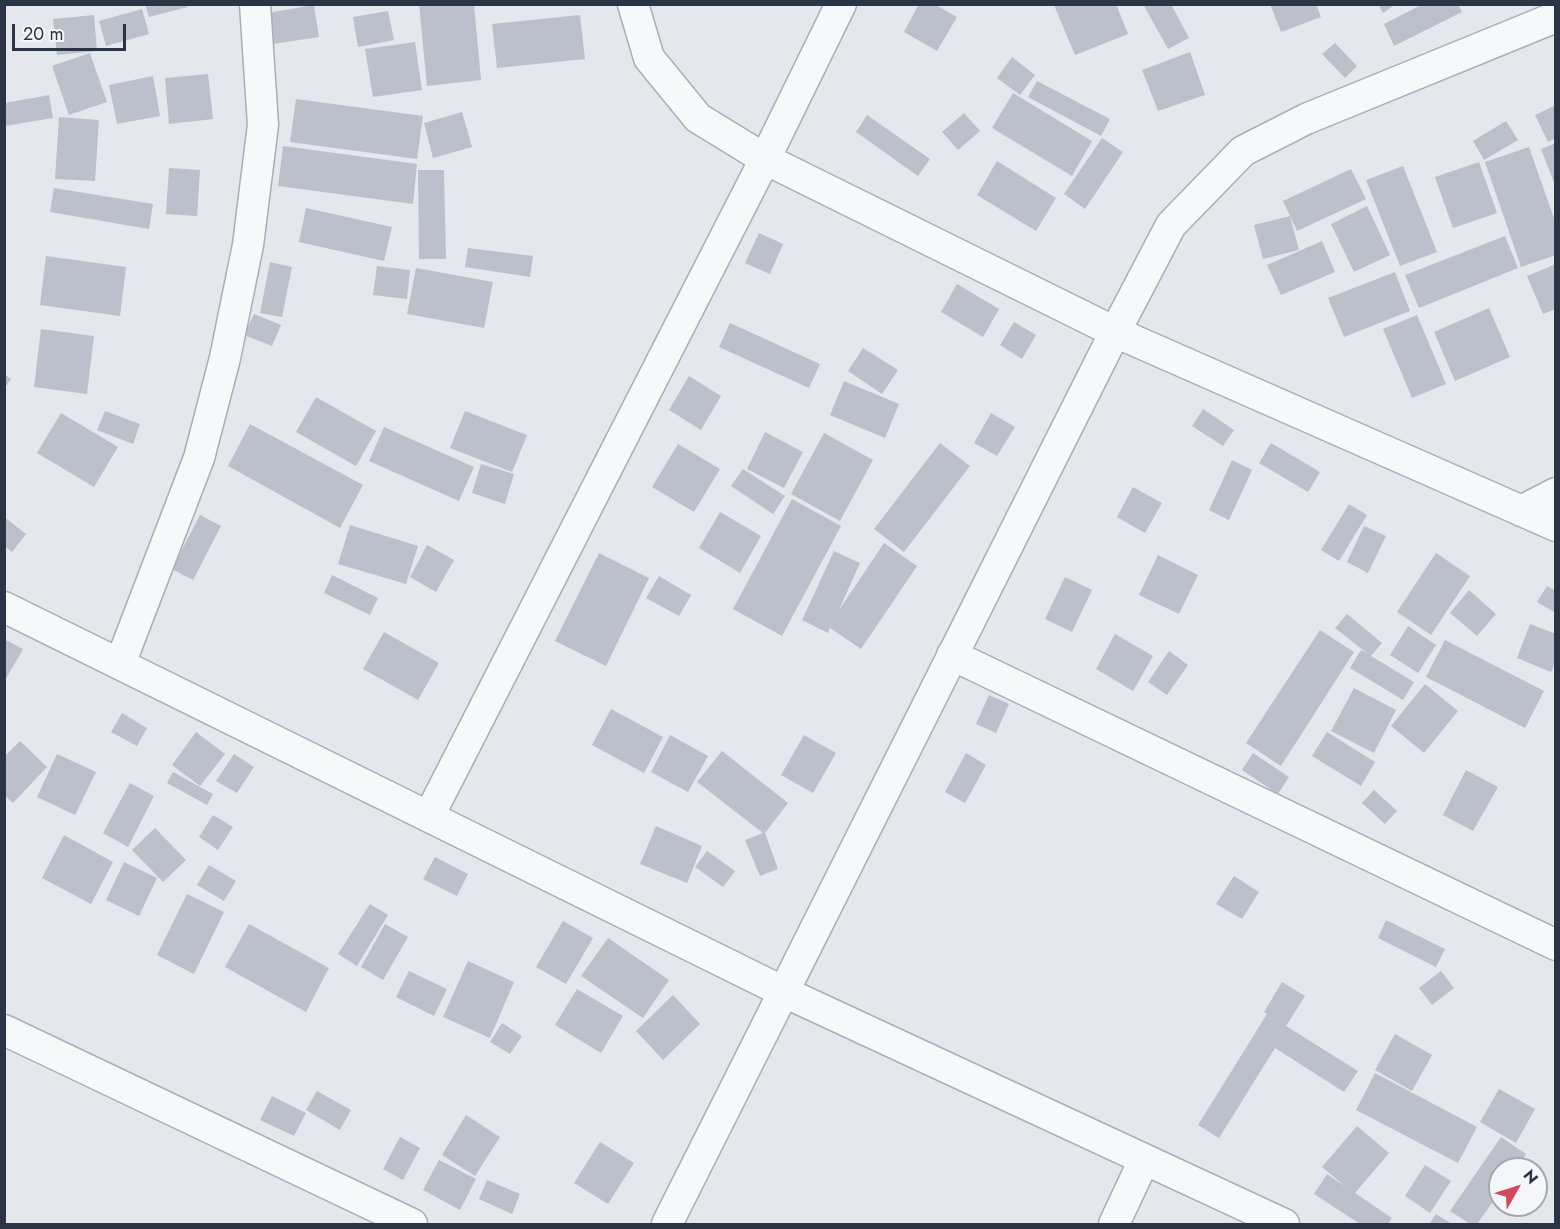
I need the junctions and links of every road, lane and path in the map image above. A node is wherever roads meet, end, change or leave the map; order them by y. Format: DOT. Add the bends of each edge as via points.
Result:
graph roads {
  1 [pos="255,4"];
  2 [pos="633,4"];
  3 [pos="841,4"];
  4 [pos="1556,17"];
  5 [pos="765,159"];
  6 [pos="1115,332"];
  7 [pos="1556,492"];
  8 [pos="1521,511"];
  9 [pos="1556,526"];
  10 [pos="4,607"];
  11 [pos="952,655"];
  12 [pos="120,664"];
  13 [pos="429,816"];
  14 [pos="1556,945"];
  15 [pos="784,992"];
  16 [pos="4,1030"];
  17 [pos="1144,1160"];
  18 [pos="412,1224"];
  19 [pos="667,1224"];
  20 [pos="1114,1224"];
  21 [pos="1284,1224"];
  1 -- 12 [label="street" via="263,125 248,245 225,358 199,458"];
  2 -- 5 [label="street" via="650,58 698,118"];
  3 -- 5 [label="street"];
  4 -- 6 [label="street" via="1306,119 1243,151 1171,225"];
  5 -- 6 [label="street"];
  5 -- 13 [label="street"];
  6 -- 8 [label="street"];
  6 -- 11 [label="street"];
  7 -- 8 [label="street"];
  8 -- 9 [label="street"];
  10 -- 12 [label="street"];
  11 -- 14 [label="street"];
  11 -- 15 [label="street"];
  12 -- 13 [label="street"];
  13 -- 15 [label="street"];
  15 -- 17 [label="street"];
  15 -- 19 [label="street"];
  16 -- 18 [label="street"];
  17 -- 20 [label="street"];
  17 -- 21 [label="street"];
}
